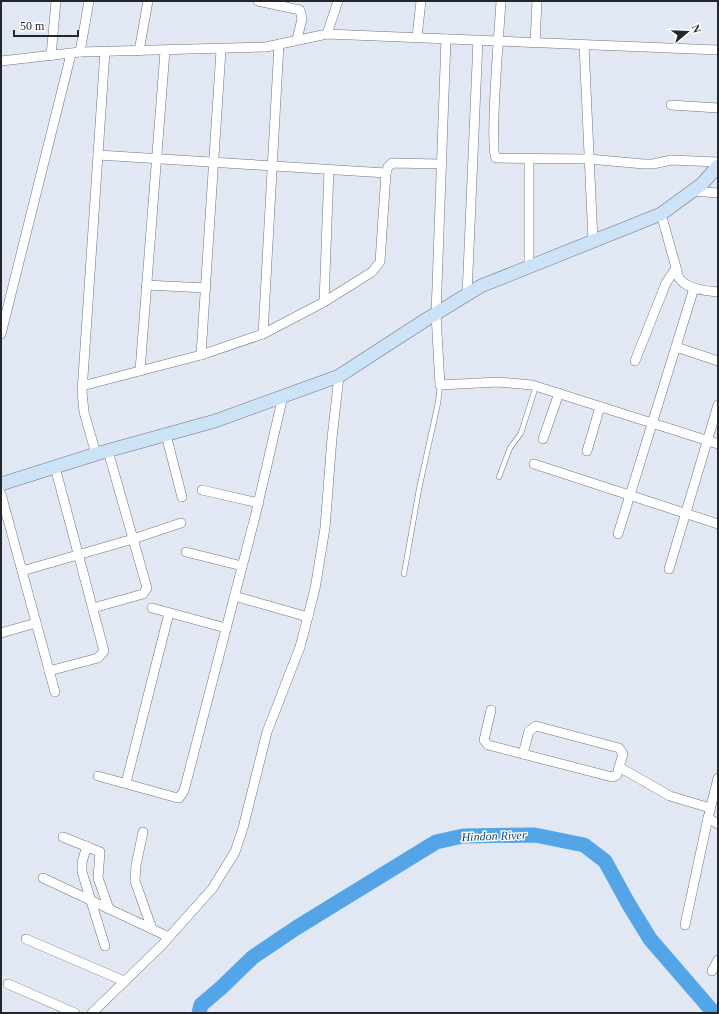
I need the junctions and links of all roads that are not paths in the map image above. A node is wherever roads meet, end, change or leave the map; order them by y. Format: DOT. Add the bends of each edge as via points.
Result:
graph roads {
  1 [pos="56,1"];
  2 [pos="89,1"];
  3 [pos="148,1"];
  4 [pos="258,1"];
  5 [pos="338,1"];
  6 [pos="421,1"];
  7 [pos="501,1"];
  8 [pos="537,1"];
  9 [pos="327,34"];
  10 [pos="417,37"];
  11 [pos="297,39"];
  12 [pos="446,39"];
  13 [pos="478,40"];
  14 [pos="499,41"];
  15 [pos="535,43"];
  16 [pos="279,44"];
  17 [pos="584,45"];
  18 [pos="220,50"];
  19 [pos="718,50"];
  20 [pos="105,51"];
  21 [pos="138,51"];
  22 [pos="165,51"];
  23 [pos="76,53"];
  24 [pos="51,56"];
  25 [pos="1,61"];
  26 [pos="671,105"];
  27 [pos="718,108"];
  28 [pos="98,155"];
  29 [pos="156,159"];
  30 [pos="529,159"];
  31 [pos="589,159"];
  32 [pos="718,162"];
  33 [pos="214,164"];
  34 [pos="441,164"];
  35 [pos="272,166"];
  36 [pos="718,166"];
  37 [pos="329,170"];
  38 [pos="386,173"];
  39 [pos="692,191"];
  40 [pos="718,193"];
  41 [pos="661,214"];
  42 [pos="593,241"];
  43 [pos="528,267"];
  44 [pos="676,268"];
  45 [pos="146,285"];
  46 [pos="206,288"];
  47 [pos="694,288"];
  48 [pos="718,292"];
  49 [pos="467,295"];
  50 [pos="324,302"];
  51 [pos="436,314"];
  52 [pos="1,334"];
  53 [pos="263,334"];
  54 [pos="676,346"];
  55 [pos="201,355"];
  56 [pos="635,361"];
  57 [pos="718,362"];
  58 [pos="140,371"];
  59 [pos="339,376"];
  60 [pos="440,385"];
  61 [pos="82,386"];
  62 [pos="536,386"];
  63 [pos="559,393"];
  64 [pos="283,396"];
  65 [pos="718,405"];
  66 [pos="600,407"];
  67 [pos="652,422"];
  68 [pos="166,435"];
  69 [pos="543,439"];
  70 [pos="707,441"];
  71 [pos="718,444"];
  72 [pos="587,451"];
  73 [pos="102,452"];
  74 [pos="534,464"];
  75 [pos="55,467"];
  76 [pos="499,477"];
  77 [pos="1,484"];
  78 [pos="202,490"];
  79 [pos="1,494"];
  80 [pos="630,496"];
  81 [pos="182,497"];
  82 [pos="259,503"];
  83 [pos="685,515"];
  84 [pos="181,523"];
  85 [pos="718,524"];
  86 [pos="618,534"];
  87 [pos="133,539"];
  88 [pos="186,552"];
  89 [pos="79,555"];
  90 [pos="242,566"];
  91 [pos="669,569"];
  92 [pos="22,571"];
  93 [pos="404,574"];
  94 [pos="234,596"];
  95 [pos="93,608"];
  96 [pos="152,608"];
  97 [pos="169,613"];
  98 [pos="308,617"];
  99 [pos="36,623"];
  100 [pos="226,628"];
  101 [pos="1,633"];
  102 [pos="49,671"];
  103 [pos="55,692"];
  104 [pos="490,710"];
  105 [pos="523,754"];
  106 [pos="619,767"];
  107 [pos="98,776"];
  108 [pos="718,778"];
  109 [pos="126,783"];
  110 [pos="710,808"];
  111 [pos="708,818"];
  112 [pos="718,824"];
  113 [pos="143,832"];
  114 [pos="63,837"];
  115 [pos="87,846"];
  116 [pos="43,878"];
  117 [pos="92,901"];
  118 [pos="109,909"];
  119 [pos="684,925"];
  120 [pos="152,929"];
  121 [pos="169,937"];
  122 [pos="26,939"];
  123 [pos="104,946"];
  124 [pos="718,960"];
  125 [pos="712,971"];
  126 [pos="124,981"];
  127 [pos="8,984"];
  128 [pos="75,1013"];
  129 [pos="92,1013"];
  1 -- 24 [label="street"];
  2 -- 23 [label="street"];
  3 -- 21 [label="street"];
  4 -- 11 [label="street" via="300,10 302,19"];
  5 -- 9 [label="street"];
  6 -- 10 [label="street"];
  7 -- 14 [label="street"];
  8 -- 15 [label="street"];
  9 -- 10 [label="street"];
  9 -- 11 [label="street"];
  10 -- 12 [label="street"];
  11 -- 16 [label="street"];
  12 -- 13 [label="street"];
  12 -- 34 [label="street"];
  13 -- 14 [label="street"];
  13 -- 49 [label="street"];
  14 -- 15 [label="street"];
  14 -- 30 [label="street" via="495,156 500,159"];
  15 -- 17 [label="street"];
  16 -- 18 [label="street"];
  16 -- 35 [label="street"];
  17 -- 19 [label="street"];
  17 -- 31 [label="street"];
  18 -- 22 [label="street"];
  18 -- 33 [label="street"];
  20 -- 21 [label="street"];
  20 -- 23 [label="street"];
  20 -- 28 [label="street"];
  21 -- 22 [label="street"];
  22 -- 29 [label="street"];
  23 -- 24 [label="street"];
  23 -- 52 [label="street"];
  24 -- 25 [label="street"];
  26 -- 27 [label="street"];
  28 -- 29 [label="street"];
  28 -- 61 [label="street"];
  29 -- 33 [label="street"];
  29 -- 45 [label="street"];
  30 -- 31 [label="street"];
  30 -- 43 [label="street"];
  31 -- 32 [label="street" via="648,164 671,160"];
  31 -- 42 [label="street"];
  33 -- 35 [label="street"];
  33 -- 46 [label="street"];
  34 -- 38 [label="street" via="392,163"];
  34 -- 51 [label="street"];
  35 -- 37 [label="street"];
  35 -- 53 [label="street"];
  36 -- 39 [label="street"];
  37 -- 38 [label="street"];
  37 -- 50 [label="street"];
  38 -- 50 [label="street" via="380,262 372,272"];
  39 -- 40 [label="street"];
  39 -- 41 [label="street"];
  41 -- 42 [label="street"];
  41 -- 44 [label="street"];
  42 -- 43 [label="street"];
  43 -- 49 [label="street" via="481,286"];
  44 -- 47 [label="street" via="684,284"];
  44 -- 56 [label="street" via="663,288"];
  45 -- 46 [label="street"];
  45 -- 58 [label="street"];
  46 -- 55 [label="street"];
  47 -- 48 [label="street"];
  47 -- 54 [label="street"];
  49 -- 51 [label="street"];
  50 -- 53 [label="street"];
  51 -- 59 [label="street"];
  51 -- 60 [label="street"];
  53 -- 55 [label="street"];
  54 -- 57 [label="street"];
  54 -- 67 [label="street"];
  55 -- 58 [label="street"];
  58 -- 61 [label="street"];
  59 -- 64 [label="street"];
  59 -- 98 [label="street" via="325,528"];
  60 -- 62 [label="street" via="498,382"];
  60 -- 93 [label="lane"];
  61 -- 73 [label="street" via="84,412"];
  62 -- 63 [label="street"];
  62 -- 76 [label="lane" via="521,433 510,448"];
  63 -- 66 [label="street"];
  63 -- 69 [label="street"];
  64 -- 68 [label="street" via="215,421"];
  64 -- 82 [label="street"];
  65 -- 70 [label="street"];
  66 -- 67 [label="street"];
  66 -- 72 [label="street"];
  67 -- 70 [label="street"];
  67 -- 80 [label="street"];
  68 -- 73 [label="street"];
  68 -- 81 [label="street"];
  70 -- 71 [label="street"];
  70 -- 83 [label="street"];
  73 -- 75 [label="street"];
  73 -- 87 [label="street"];
  74 -- 80 [label="street"];
  75 -- 77 [label="street"];
  75 -- 89 [label="street"];
  78 -- 82 [label="street"];
  79 -- 92 [label="street"];
  80 -- 83 [label="street"];
  80 -- 86 [label="street"];
  82 -- 90 [label="street"];
  83 -- 85 [label="street"];
  83 -- 91 [label="street"];
  84 -- 87 [label="street"];
  87 -- 89 [label="street"];
  87 -- 95 [label="street" via="146,591"];
  88 -- 90 [label="street"];
  89 -- 92 [label="street"];
  89 -- 95 [label="street"];
  90 -- 94 [label="street"];
  92 -- 99 [label="street"];
  94 -- 98 [label="street"];
  94 -- 100 [label="street"];
  95 -- 102 [label="street" via="103,647 102,655"];
  96 -- 97 [label="street"];
  97 -- 100 [label="street"];
  97 -- 109 [label="street"];
  98 -- 121 [label="street" via="300,647 267,732 235,852 212,888"];
  99 -- 101 [label="street"];
  99 -- 102 [label="street"];
  100 -- 109 [label="street" via="182,795 179,798 174,797"];
  102 -- 103 [label="street"];
  104 -- 105 [label="street" via="484,740 486,744"];
  105 -- 106 [label="street" via="612,777 617,775"];
  105 -- 106 [label="street" via="529,731 536,726 619,748 623,754"];
  106 -- 110 [label="street" via="670,796"];
  107 -- 109 [label="street"];
  108 -- 110 [label="street"];
  110 -- 111 [label="street"];
  111 -- 112 [label="street"];
  111 -- 119 [label="street"];
  113 -- 120 [label="street" via="135,881"];
  114 -- 115 [label="street"];
  115 -- 117 [label="street" via="81,868"];
  115 -- 118 [label="street" via="100,852 98,878"];
  116 -- 117 [label="street"];
  117 -- 118 [label="street"];
  117 -- 123 [label="street"];
  118 -- 120 [label="street"];
  120 -- 121 [label="street"];
  121 -- 126 [label="street"];
  122 -- 126 [label="street"];
  124 -- 125 [label="street"];
  126 -- 129 [label="street"];
  127 -- 128 [label="street"];
}
